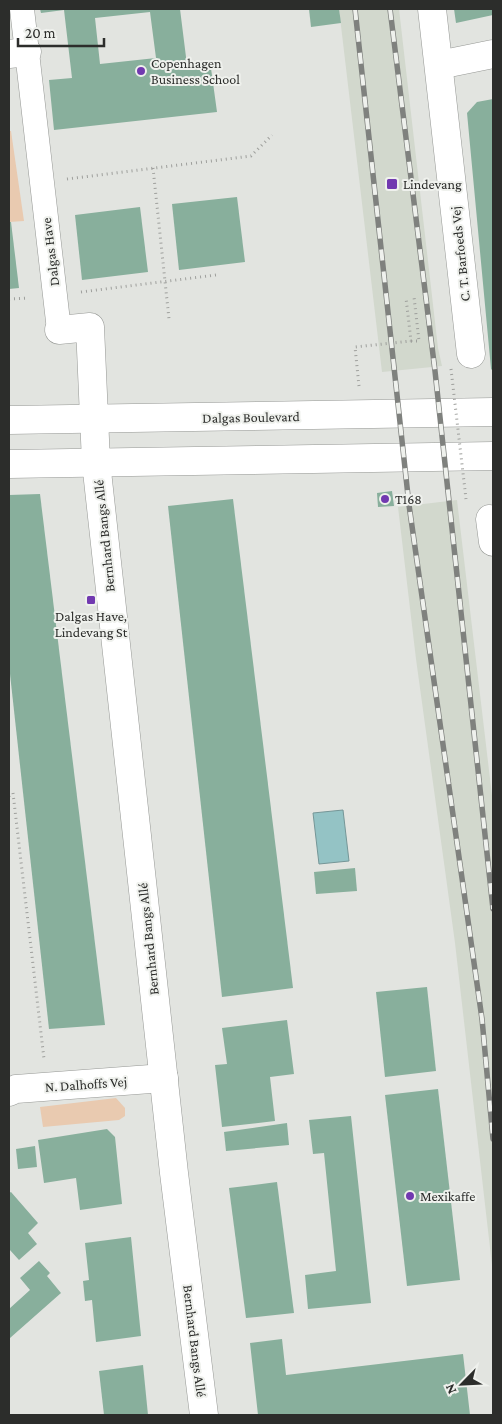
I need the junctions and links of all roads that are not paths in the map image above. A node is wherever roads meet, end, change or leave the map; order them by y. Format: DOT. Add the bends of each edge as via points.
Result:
graph roads {
  1 [pos="22,9"];
  2 [pos="432,9"];
  3 [pos="18,53"];
  4 [pos="493,54"];
  5 [pos="439,65"];
  6 [pos="59,330"];
  7 [pos="461,362"];
  8 [pos="493,412"];
  9 [pos="9,420"];
  10 [pos="94,420"];
  11 [pos="493,456"];
  12 [pos="96,462"];
  13 [pos="9,464"];
  14 [pos="164,1078"];
  15 [pos="9,1092"];
  16 [pos="204,1415"];
  1 -- 3 [label="street, Dalgas Have"];
  2 -- 5 [label="street, C. T. Barfoeds Vej"];
  3 -- 6 [label="street, Dalgas Have" via="42,182"];
  4 -- 5 [label="street"];
  5 -- 7 [label="street, C. T. Barfoeds Vej"];
  6 -- 10 [label="street, Dalgas Have" via="90,327"];
  8 -- 10 [label="street, Dalgas Boulevard"];
  9 -- 10 [label="street, Dalgas Boulevard"];
  10 -- 12 [label="street, Dalgas Have"];
  11 -- 12 [label="street"];
  12 -- 13 [label="street"];
  12 -- 14 [label="street, Bernhard Bangs Allé"];
  14 -- 15 [label="street, N. Dalhoffs Vej"];
  14 -- 16 [label="street, Bernhard Bangs Allé"];
}
